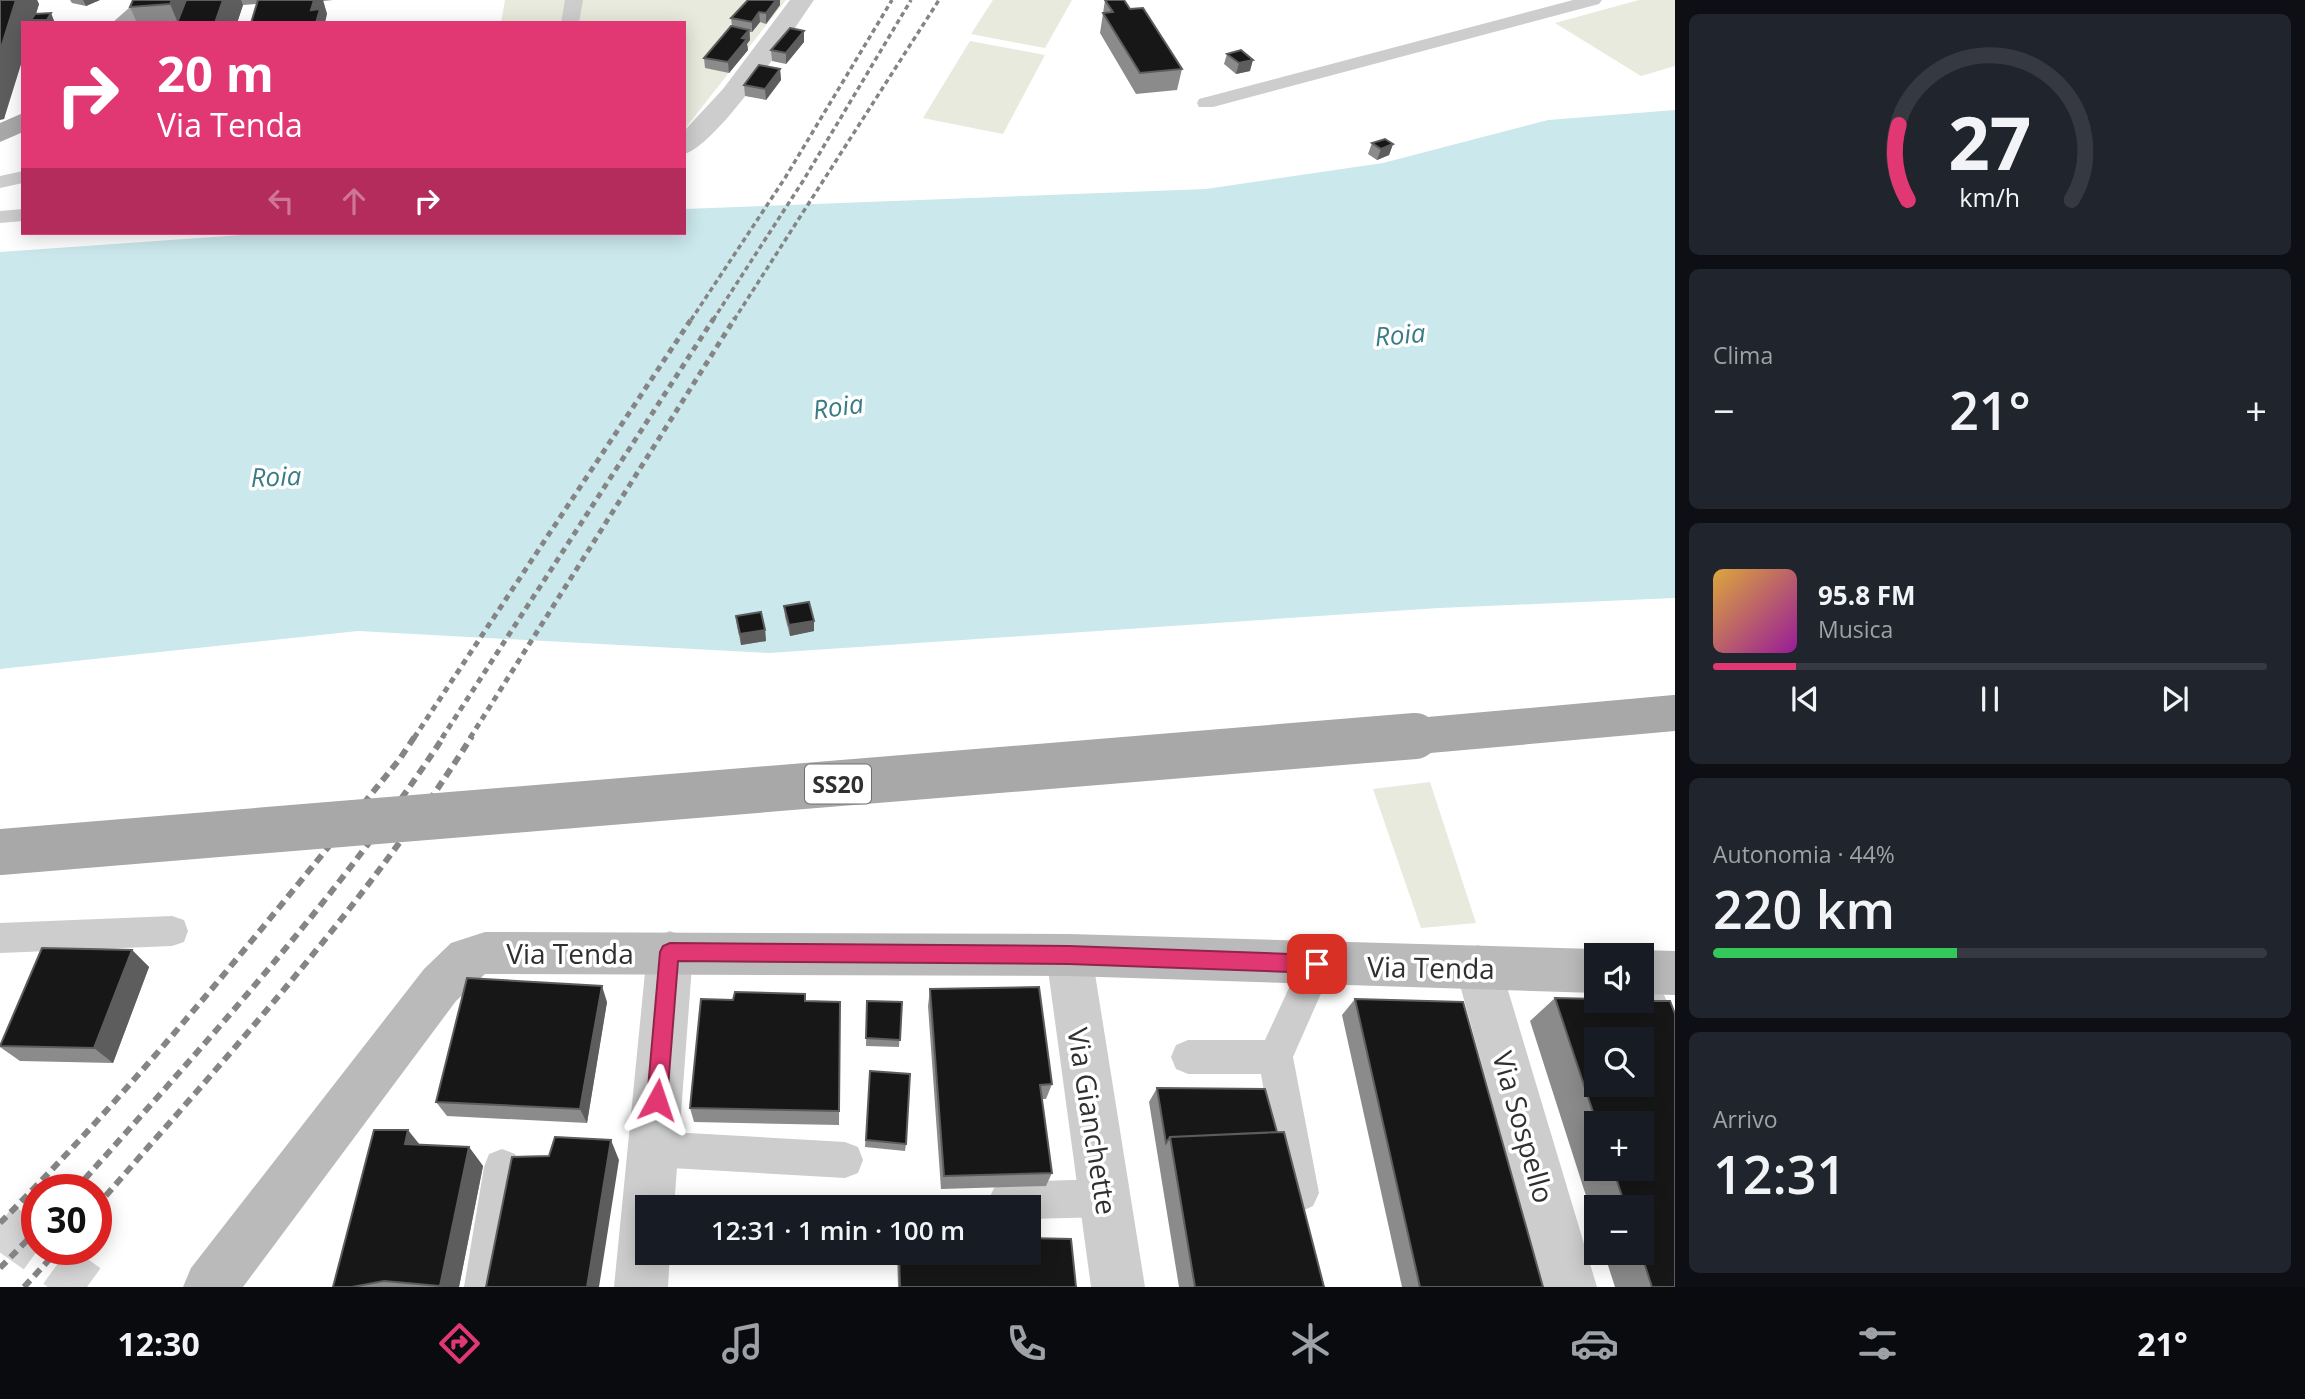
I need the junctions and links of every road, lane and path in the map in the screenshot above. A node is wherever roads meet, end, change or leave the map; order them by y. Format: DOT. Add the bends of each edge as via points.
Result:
graph roads {
  1 [pos="152,0"];
  2 [pos="574,0"];
  3 [pos="802,0"];
  4 [pos="1593,0"];
  5 [pos="126,21"];
  6 [pos="570,21"];
  7 [pos="1206,103"];
  8 [pos="21,122"];
  9 [pos="0,134"];
  10 [pos="686,144"];
  11 [pos="21,177"];
  12 [pos="0,182"];
  13 [pos="21,215"];
  14 [pos="0,217"];
  15 [pos="1675,713"];
  16 [pos="0,852"];
  17 [pos="172,931"];
  18 [pos="0,938"];
  19 [pos="670,952"];
  20 [pos="1069,955"];
  21 [pos="1317,964"];
  22 [pos="1478,967"];
  23 [pos="1584,971"];
  24 [pos="1654,972"];
  25 [pos="1675,972"];
  26 [pos="1654,1011"];
  27 [pos="1188,1057"];
  28 [pos="1275,1057"];
  29 [pos="1675,1059"];
  30 [pos="653,1149"];
  31 [pos="845,1160"];
  32 [pos="502,1167"];
  33 [pos="1300,1193"];
  34 [pos="649,1195"];
  35 [pos="1105,1198"];
  36 [pos="1041,1200"];
  37 [pos="643,1265"];
  38 [pos="210,1287"];
  39 [pos="483,1287"];
  40 [pos="641,1287"];
  41 [pos="1118,1287"];
  42 [pos="1570,1287"];
  1 -- 5 [label="main road"];
  2 -- 6 [label="lane"];
  3 -- 10 [label="street" via="702,130"];
  4 -- 7 [label="lane"];
  8 -- 9 [label="main road"];
  11 -- 12 [label="lane"];
  13 -- 14 [label="lane"];
  15 -- 16 [label="main road, SS20, bridge"];
  17 -- 18 [label="lane"];
  19 -- 20 [label="main road, Via Tenda"];
  19 -- 30 [label="street"];
  19 -- 38 [label="main road, Via Tenda" via="485,953 467,958 440,985"];
  20 -- 21 [label="main road, Via Tenda"];
  20 -- 35 [label="street, Via Gianchette"];
  21 -- 22 [label="main road, Via Tenda"];
  21 -- 28 [label="lane"];
  22 -- 23 [label="main road, Via Tenda"];
  22 -- 42 [label="street, Via Sospello"];
  24 -- 25 [label="main road"];
  26 -- 29 [label="lane"];
  27 -- 28 [label="lane"];
  28 -- 33 [label="lane"];
  30 -- 31 [label="lane"];
  30 -- 34 [label="street"];
  32 -- 39 [label="lane"];
  35 -- 36 [label="lane"];
  35 -- 41 [label="street, Via Gianchette"];
  37 -- 40 [label="street"];
}
